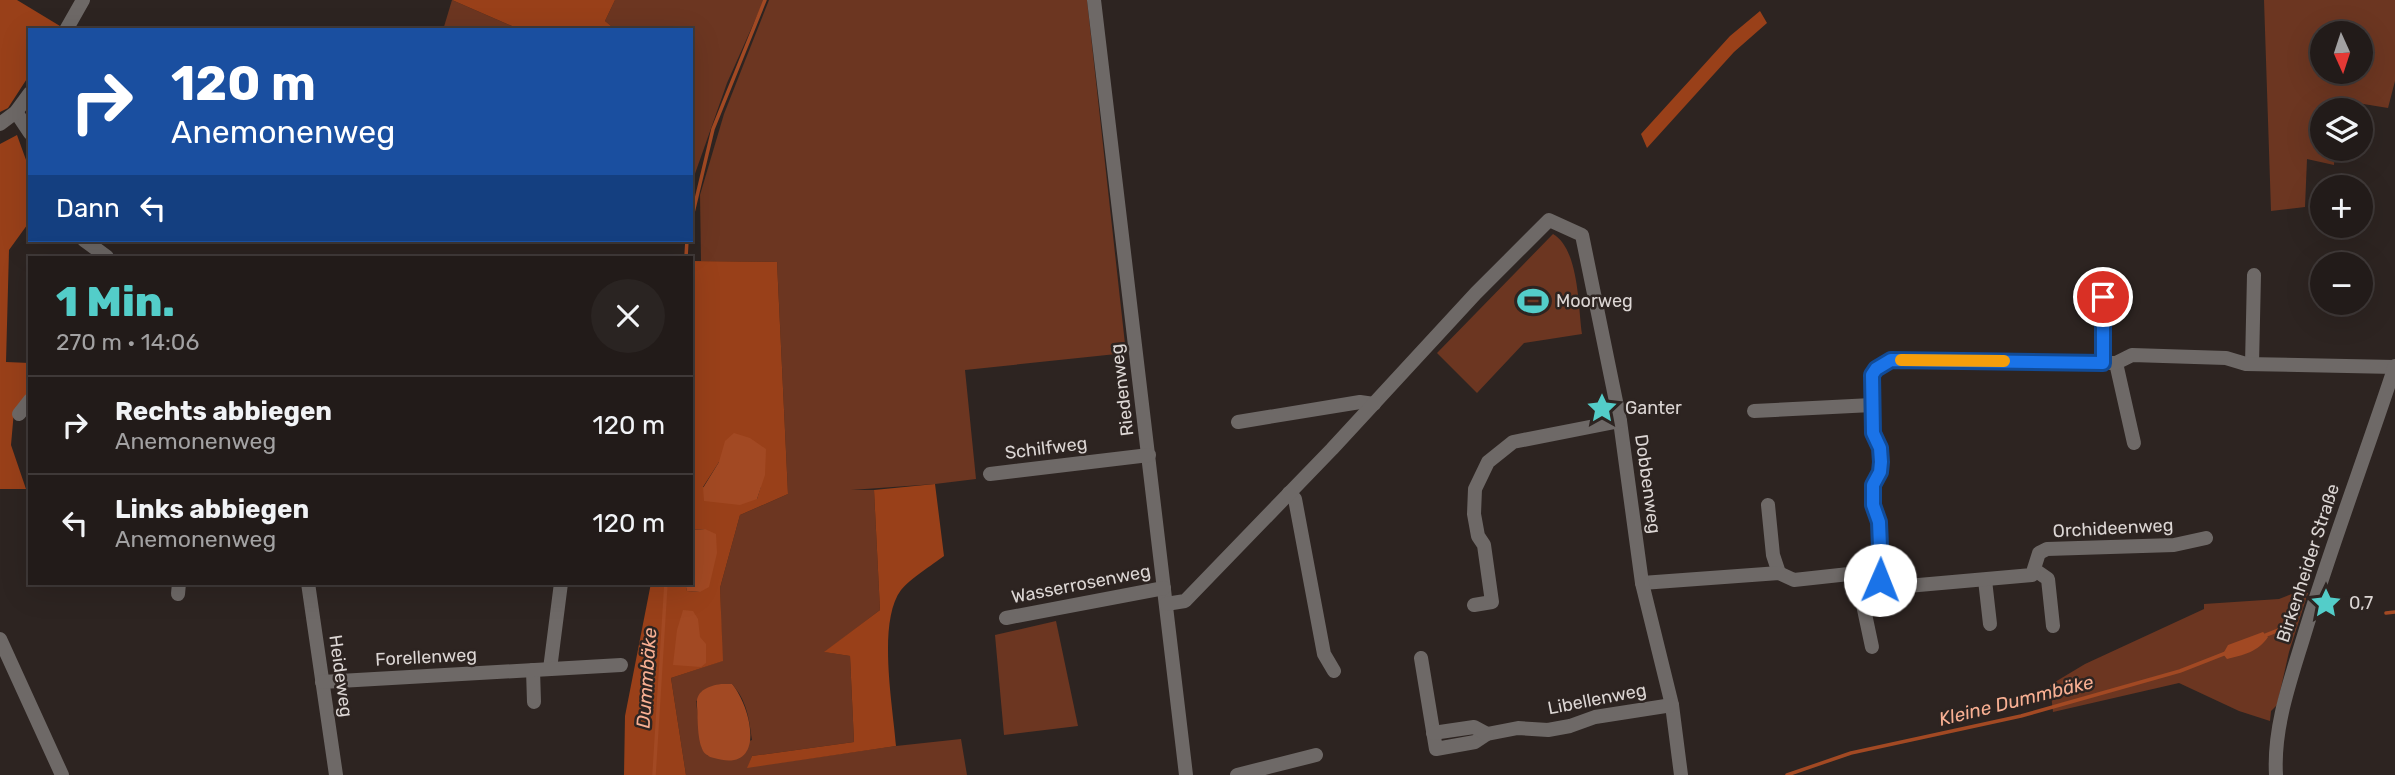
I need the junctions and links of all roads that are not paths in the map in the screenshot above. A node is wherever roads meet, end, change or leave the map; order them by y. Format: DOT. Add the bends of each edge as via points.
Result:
graph roads {
  1 [pos="83,0"];
  2 [pos="1094,0"];
  3 [pos="67,28"];
  4 [pos="28,96"];
  5 [pos="16,112"];
  6 [pos="0,124"];
  7 [pos="28,130"];
  8 [pos="87,242"];
  9 [pos="106,256"];
  10 [pos="2103,275"];
  11 [pos="2254,275"];
  12 [pos="2110,363"];
  13 [pos="2252,364"];
  14 [pos="2395,367"];
  15 [pos="28,403"];
  16 [pos="1374,404"];
  17 [pos="1872,405"];
  18 [pos="1754,411"];
  19 [pos="19,414"];
  20 [pos="1620,421"];
  21 [pos="1238,422"];
  22 [pos="2134,443"];
  23 [pos="1149,455"];
  24 [pos="990,474"];
  25 [pos="1289,493"];
  26 [pos="1768,505"];
  27 [pos="2207,538"];
  28 [pos="2035,570"];
  29 [pos="1779,573"];
  30 [pos="1880,580"];
  31 [pos="1985,580"];
  32 [pos="1858,581"];
  33 [pos="1642,583"];
  34 [pos="308,585"];
  35 [pos="561,585"];
  36 [pos="1164,587"];
  37 [pos="1166,604"];
  38 [pos="1474,605"];
  39 [pos="1006,618"];
  40 [pos="1990,624"];
  41 [pos="2053,626"];
  42 [pos="0,639"];
  43 [pos="1872,647"];
  44 [pos="1421,658"];
  45 [pos="621,665"];
  46 [pos="550,669"];
  47 [pos="533,670"];
  48 [pos="1334,671"];
  49 [pos="322,682"];
  50 [pos="534,702"];
  51 [pos="1672,705"];
  52 [pos="1316,755"];
  53 [pos="62,775"];
  54 [pos="337,775"];
  55 [pos="1186,775"];
  56 [pos="1237,775"];
  57 [pos="1681,775"];
  58 [pos="2276,775"];
  1 -- 3 [label="street"];
  2 -- 23 [label="street, Riedenweg"];
  4 -- 5 [label="street"];
  5 -- 6 [label="street"];
  5 -- 7 [label="street"];
  8 -- 9 [label="street"];
  10 -- 12 [label="street"];
  11 -- 13 [label="street"];
  12 -- 13 [label="street" via="2132,355 2226,358"];
  12 -- 17 [label="street" via="1891,360 1872,375"];
  12 -- 22 [label="street"];
  13 -- 14 [label="street"];
  14 -- 58 [label="street, Birkenheider Straße" via="2294,669 2280,722"];
  15 -- 19 [label="street"];
  16 -- 20 [label="street, Dobbenweg" via="1549,219 1582,234"];
  16 -- 21 [label="street" via="1360,402"];
  16 -- 25 [label="street"];
  17 -- 18 [label="street"];
  17 -- 30 [label="street" via="1881,462 1873,485 1880,547 1875,563"];
  20 -- 33 [label="street, Dobbenweg"];
  20 -- 38 [label="street" via="1513,442 1488,463 1475,489 1474,514 1492,602"];
  23 -- 24 [label="street, Schilfweg"];
  23 -- 36 [label="street, Riedenweg"];
  25 -- 37 [label="street" via="1185,601"];
  25 -- 48 [label="street" via="1295,499 1324,654"];
  26 -- 29 [label="street"];
  27 -- 28 [label="street, Orchideenweg" via="2174,545 2047,549 2039,553"];
  28 -- 31 [label="street" via="2032,575"];
  28 -- 41 [label="street" via="2048,579"];
  29 -- 32 [label="street" via="1794,580 1849,574"];
  29 -- 33 [label="street"];
  30 -- 31 [label="street" via="1896,587"];
  30 -- 32 [label="street"];
  31 -- 40 [label="street"];
  32 -- 43 [label="street"];
  33 -- 51 [label="street, Dobbenweg"];
  34 -- 49 [label="street, Heideweg"];
  35 -- 46 [label="street"];
  36 -- 37 [label="street, Riedenweg"];
  36 -- 39 [label="street, Wasserrosenweg"];
  37 -- 55 [label="street, Riedenweg"];
  42 -- 53 [label="street"];
  44 -- 51 [label="street, Libellenweg" via="1436,748 1518,728 1548,730"];
  45 -- 46 [label="street, Forellenweg"];
  46 -- 47 [label="street, Forellenweg"];
  47 -- 49 [label="street, Forellenweg"];
  47 -- 50 [label="street"];
  49 -- 54 [label="street, Heideweg"];
  51 -- 57 [label="street, Dobbenweg"];
  52 -- 56 [label="street"];
}
